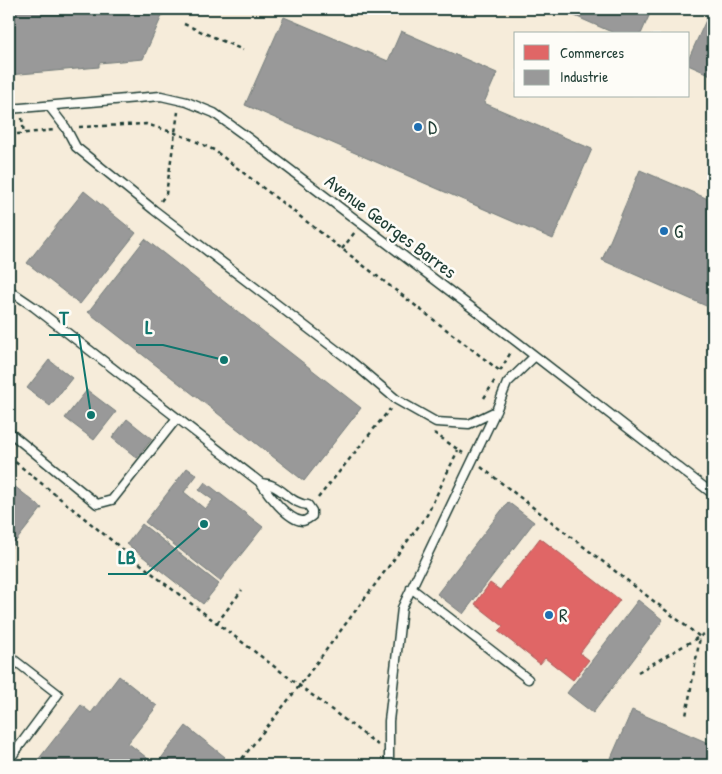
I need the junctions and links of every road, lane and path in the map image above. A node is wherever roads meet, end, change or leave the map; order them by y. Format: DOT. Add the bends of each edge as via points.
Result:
graph roads {
  1 [pos="184,24"];
  2 [pos="243,50"];
  3 [pos="180,100"];
  4 [pos="49,106"];
  5 [pos="21,108"];
  6 [pos="9,109"];
  7 [pos="66,128"];
  8 [pos="175,133"];
  9 [pos="24,134"];
  10 [pos="9,135"];
  11 [pos="154,210"];
  12 [pos="366,227"];
  13 [pos="342,249"];
  14 [pos="9,290"];
  15 [pos="516,342"];
  16 [pos="535,356"];
  17 [pos="496,378"];
  18 [pos="484,398"];
  19 [pos="397,400"];
  20 [pos="496,411"];
  21 [pos="177,418"];
  22 [pos="9,432"];
  23 [pos="458,450"];
  24 [pos="9,457"];
  25 [pos="261,483"];
  26 [pos="713,494"];
  27 [pos="312,511"];
  28 [pos="411,588"];
  29 [pos="242,590"];
  30 [pos="217,623"];
  31 [pos="713,629"];
  32 [pos="9,656"];
  33 [pos="638,672"];
  34 [pos="528,679"];
  35 [pos="300,686"];
  36 [pos="389,750"];
  37 [pos="9,760"];
  38 [pos="237,765"];
  39 [pos="389,765"];
  1 -- 2 [label="path"];
  3 -- 4 [label="lane, Avenue Georges Barres" via="161,96"];
  3 -- 8 [label="path"];
  3 -- 12 [label="lane, Avenue Georges Barres" via="214,113"];
  4 -- 5 [label="lane, Avenue Georges Barres"];
  4 -- 7 [label="lane"];
  5 -- 6 [label="lane, Avenue Georges Barres"];
  5 -- 9 [label="path"];
  7 -- 8 [label="path" via="146,124"];
  7 -- 9 [label="path"];
  7 -- 11 [label="lane" via="76,147"];
  8 -- 11 [label="path" via="166,194"];
  8 -- 13 [label="path" via="214,150"];
  9 -- 10 [label="path"];
  11 -- 19 [label="lane"];
  12 -- 13 [label="path" via="354,232"];
  12 -- 15 [label="lane, Avenue Georges Barres"];
  13 -- 15 [label="path" via="500,371"];
  14 -- 21 [label="lane"];
  15 -- 16 [label="lane, Avenue Georges Barres"];
  16 -- 20 [label="lane" via="507,383"];
  16 -- 26 [label="lane, Avenue Georges Barres"];
  17 -- 18 [label="path"];
  19 -- 20 [label="lane" via="436,422 469,424"];
  19 -- 27 [label="path" via="318,498"];
  20 -- 28 [label="lane"];
  21 -- 22 [label="lane" via="112,500 97,504"];
  21 -- 25 [label="lane"];
  23 -- 35 [label="path" via="428,515"];
  24 -- 30 [label="path"];
  25 -- 27 [label="lane" via="273,485 293,500 308,505"];
  25 -- 27 [label="lane" via="271,498 300,521 312,516"];
  28 -- 34 [label="lane"];
  28 -- 36 [label="lane" via="402,608 389,720"];
  29 -- 30 [label="path"];
  30 -- 35 [label="path"];
  31 -- 33 [label="path"];
  32 -- 37 [label="lane" via="58,694"];
  35 -- 36 [label="path" via="380,747"];
  35 -- 38 [label="path"];
  36 -- 39 [label="lane"];
}
